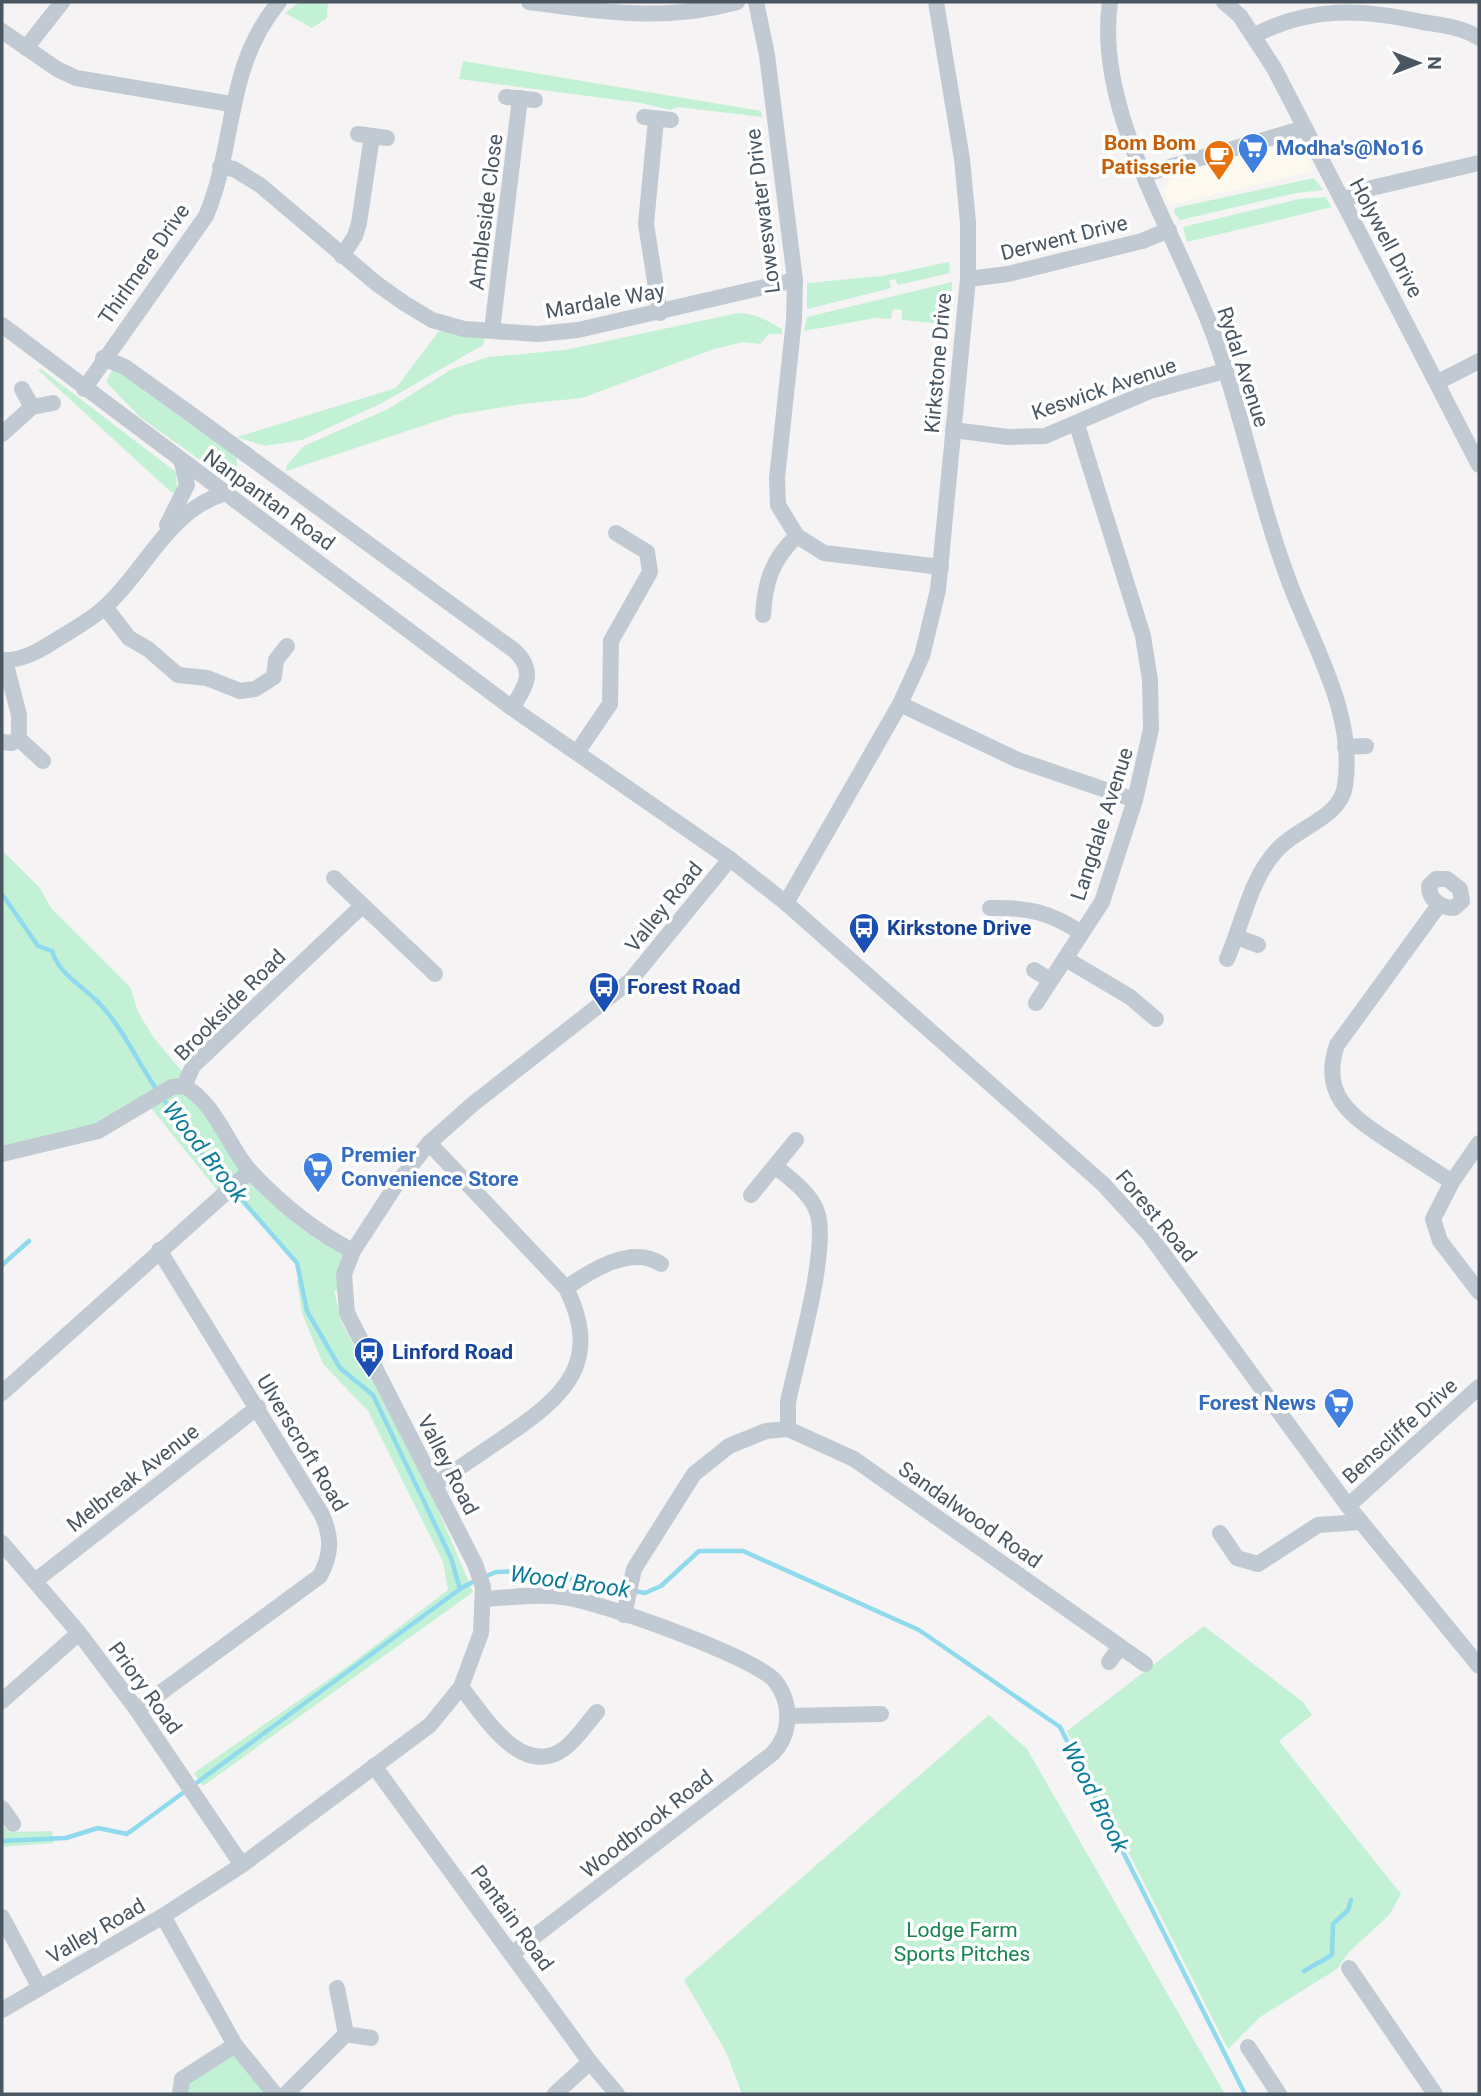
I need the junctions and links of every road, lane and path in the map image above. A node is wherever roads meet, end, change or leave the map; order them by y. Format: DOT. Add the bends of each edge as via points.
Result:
graph roads {
  1 [pos="62,2"];
  2 [pos="279,2"];
  3 [pos="529,2"];
  4 [pos="737,2"];
  5 [pos="756,2"];
  6 [pos="936,2"];
  7 [pos="1111,2"];
  8 [pos="1224,2"];
  9 [pos="2,31"];
  10 [pos="1255,35"];
  11 [pos="1479,38"];
  12 [pos="26,48"];
  13 [pos="521,98"];
  14 [pos="231,104"];
  15 [pos="657,119"];
  16 [pos="1305,128"];
  17 [pos="373,136"];
  18 [pos="1479,163"];
  19 [pos="220,167"];
  20 [pos="1145,174"];
  21 [pos="1343,201"];
  22 [pos="1169,230"];
  23 [pos="342,256"];
  24 [pos="968,279"];
  25 [pos="795,280"];
  26 [pos="660,313"];
  27 [pos="2,325"];
  28 [pos="492,330"];
  29 [pos="103,358"];
  30 [pos="1479,360"];
  31 [pos="1225,372"];
  32 [pos="1438,382"];
  33 [pos="22,389"];
  34 [pos="84,389"];
  35 [pos="53,403"];
  36 [pos="32,407"];
  37 [pos="1077,425"];
  38 [pos="953,430"];
  39 [pos="2,434"];
  40 [pos="181,463"];
  41 [pos="1479,465"];
  42 [pos="223,494"];
  43 [pos="616,533"];
  44 [pos="797,536"];
  45 [pos="157,543"];
  46 [pos="941,567"];
  47 [pos="105,607"];
  48 [pos="763,615"];
  49 [pos="287,646"];
  50 [pos="3,660"];
  51 [pos="900,704"];
  52 [pos="512,708"];
  53 [pos="19,739"];
  54 [pos="2,741"];
  55 [pos="1366,746"];
  56 [pos="1345,747"];
  57 [pos="578,751"];
  58 [pos="43,761"];
  59 [pos="1135,800"];
  60 [pos="730,859"];
  61 [pos="334,878"];
  62 [pos="786,903"];
  63 [pos="1439,905"];
  64 [pos="362,906"];
  65 [pos="990,908"];
  66 [pos="1081,933"];
  67 [pos="1237,937"];
  68 [pos="1258,945"];
  69 [pos="1066,959"];
  70 [pos="1227,959"];
  71 [pos="1034,970"];
  72 [pos="435,974"];
  73 [pos="1050,980"];
  74 [pos="1036,1003"];
  75 [pos="1156,1019"];
  76 [pos="184,1086"];
  77 [pos="796,1140"];
  78 [pos="429,1143"];
  79 [pos="1479,1143"];
  80 [pos="3,1151"];
  81 [pos="776,1167"];
  82 [pos="250,1171"];
  83 [pos="1452,1182"];
  84 [pos="751,1195"];
  85 [pos="159,1250"];
  86 [pos="353,1251"];
  87 [pos="657,1257"];
  88 [pos="566,1288"];
  89 [pos="1479,1292"];
  90 [pos="1479,1387"];
  91 [pos="2,1393"];
  92 [pos="258,1407"];
  93 [pos="788,1429"];
  94 [pos="434,1485"];
  95 [pos="1348,1506"];
  96 [pos="1361,1522"];
  97 [pos="1220,1533"];
  98 [pos="2,1543"];
  99 [pos="35,1581"];
  100 [pos="483,1593"];
  101 [pos="626,1608"];
  102 [pos="79,1633"];
  103 [pos="1120,1647"];
  104 [pos="1109,1662"];
  105 [pos="1145,1664"];
  106 [pos="1479,1666"];
  107 [pos="461,1687"];
  108 [pos="2,1701"];
  109 [pos="137,1710"];
  110 [pos="597,1712"];
  111 [pos="886,1713"];
  112 [pos="787,1716"];
  113 [pos="374,1766"];
  114 [pos="2,1808"];
  115 [pos="13,1824"];
  116 [pos="242,1865"];
  117 [pos="163,1916"];
  118 [pos="2,1917"];
  119 [pos="513,1953"];
  120 [pos="1359,1975"];
  121 [pos="40,1988"];
  122 [pos="337,1988"];
  123 [pos="2,2010"];
  124 [pos="346,2034"];
  125 [pos="371,2038"];
  126 [pos="235,2045"];
  127 [pos="1248,2047"];
  128 [pos="590,2062"];
  129 [pos="180,2094"];
  130 [pos="275,2094"];
  131 [pos="286,2094"];
  132 [pos="555,2094"];
  133 [pos="617,2094"];
  134 [pos="1279,2094"];
  135 [pos="1435,2094"];
  1 -- 12 [label="street"];
  2 -- 14 [label="street, Thirlmere Drive" via="248,52"];
  3 -- 4 [label="street" via="626,15 688,13"];
  5 -- 25 [label="street, Loweswater Drive" via="767,55"];
  6 -- 24 [label="street, Kirkstone Drive" via="964,180"];
  7 -- 20 [label="street, Rydal Avenue" via="1107,54 1112,84"];
  8 -- 10 [label="street, Holywell Drive"];
  9 -- 12 [label="street"];
  10 -- 11 [label="street" via="1307,14 1354,11 1455,28"];
  10 -- 16 [label="street, Holywell Drive"];
  12 -- 14 [label="street" via="76,78"];
  13 -- 28 [label="street, Ambleside Close"];
  14 -- 19 [label="street, Thirlmere Drive"];
  15 -- 26 [label="street" via="646,223"];
  16 -- 20 [label="street"];
  16 -- 21 [label="street, Holywell Drive"];
  17 -- 23 [label="street" via="359,223"];
  18 -- 21 [label="street" via="1367,189"];
  19 -- 23 [label="street, Mardale Way" via="234,169 260,185"];
  19 -- 29 [label="street, Thirlmere Drive" via="206,216"];
  20 -- 22 [label="street, Rydal Avenue"];
  21 -- 32 [label="street, Holywell Drive"];
  22 -- 24 [label="street, Derwent Drive" via="995,277"];
  22 -- 31 [label="street, Rydal Avenue"];
  23 -- 28 [label="street, Mardale Way" via="432,320 464,329"];
  24 -- 38 [label="street, Kirkstone Drive"];
  25 -- 26 [label="street, Mardale Way"];
  25 -- 44 [label="street, Loweswater Drive" via="777,493 783,516"];
  26 -- 28 [label="street, Mardale Way" via="557,333"];
  27 -- 34 [label="street, Nanpantan Road"];
  29 -- 34 [label="street, Thirlmere Drive"];
  29 -- 52 [label="street, Nanpantan Road" via="125,367 515,651 529,672"];
  30 -- 32 [label="street"];
  31 -- 37 [label="street, Keswick Avenue" via="1150,391"];
  31 -- 56 [label="street, Rydal Avenue" via="1274,538 1340,710"];
  32 -- 41 [label="street, Holywell Drive"];
  33 -- 36 [label="street"];
  34 -- 40 [label="street, Nanpantan Road"];
  35 -- 36 [label="street"];
  36 -- 39 [label="street"];
  37 -- 38 [label="street, Keswick Avenue" via="1031,437"];
  37 -- 59 [label="street, Langdale Avenue" via="1143,636 1150,680 1151,729"];
  38 -- 46 [label="street, Kirkstone Drive"];
  40 -- 42 [label="street, Nanpantan Road"];
  40 -- 45 [label="street" via="187,480 185,492"];
  42 -- 45 [label="street" via="205,499"];
  42 -- 52 [label="street, Nanpantan Road"];
  43 -- 57 [label="street" via="647,552 650,572 611,641 610,704"];
  44 -- 46 [label="street" via="838,556"];
  44 -- 48 [label="street" via="772,566 772,595"];
  45 -- 47 [label="street"];
  46 -- 51 [label="street, Kirkstone Drive" via="929,634"];
  47 -- 49 [label="street" via="173,681 207,678 240,691 280,682 276,660"];
  47 -- 50 [label="street" via="44,648 22,659"];
  50 -- 53 [label="street" via="19,715"];
  51 -- 59 [label="street" via="1018,760"];
  51 -- 62 [label="street, Kirkstone Drive"];
  52 -- 57 [label="street, Nanpantan Road"];
  53 -- 54 [label="street"];
  53 -- 58 [label="street"];
  55 -- 56 [label="street"];
  56 -- 67 [label="street, Rydal Avenue" via="1342,797 1279,848 1263,867"];
  57 -- 60 [label="street, Nanpantan Road"];
  59 -- 66 [label="street, Langdale Avenue" via="1102,902"];
  60 -- 62 [label="street, Forest Road"];
  60 -- 78 [label="street, Valley Road" via="630,981"];
  61 -- 64 [label="street"];
  62 -- 95 [label="street, Forest Road" via="1103,1184 1148,1233"];
  63 -- 83 [label="street" via="1337,1045 1332,1077 1336,1093 1354,1118"];
  64 -- 72 [label="street"];
  64 -- 76 [label="street, Brookside Road" via="193,1066"];
  65 -- 66 [label="street" via="1038,910"];
  66 -- 69 [label="street, Langdale Avenue"];
  67 -- 68 [label="street"];
  67 -- 70 [label="street, Rydal Avenue"];
  69 -- 73 [label="street, Langdale Avenue"];
  69 -- 75 [label="street" via="1125,1003"];
  71 -- 73 [label="street"];
  73 -- 74 [label="street, Langdale Avenue"];
  76 -- 80 [label="street" via="158,1095 98,1131"];
  76 -- 82 [label="street, Brookside Road" via="205,1106"];
  77 -- 81 [label="street"];
  78 -- 86 [label="street, Valley Road"];
  78 -- 88 [label="street"];
  79 -- 83 [label="street"];
  81 -- 84 [label="street"];
  81 -- 93 [label="street" via="799,1186 818,1213 821,1242 788,1402"];
  82 -- 85 [label="street"];
  82 -- 86 [label="street, Brookside Road" via="328,1238"];
  83 -- 89 [label="street" via="1437,1207 1435,1230"];
  85 -- 91 [label="street"];
  85 -- 92 [label="street, Ulverscroft Road"];
  86 -- 94 [label="street, Valley Road" via="344,1275 347,1313"];
  87 -- 88 [label="street" via="610,1263"];
  88 -- 94 [label="street" via="576,1307 582,1340 576,1369 564,1388 544,1410"];
  90 -- 95 [label="street, Benscliffe Drive"];
  92 -- 99 [label="street, Melbreak Avenue"];
  92 -- 109 [label="street, Ulverscroft Road" via="328,1527 329,1560 320,1576"];
  93 -- 101 [label="street" via="766,1431 729,1446 694,1474 644,1549 629,1583"];
  93 -- 103 [label="street, Sandalwood Road" via="854,1459"];
  94 -- 100 [label="street, Valley Road" via="475,1564"];
  95 -- 96 [label="street, Forest Road"];
  96 -- 97 [label="street" via="1318,1525 1258,1564 1237,1558"];
  96 -- 106 [label="street, Forest Road"];
  98 -- 99 [label="street, Priory Road"];
  99 -- 102 [label="street, Priory Road"];
  100 -- 101 [label="street" via="539,1594"];
  100 -- 107 [label="street, Valley Road" via="481,1633"];
  101 -- 112 [label="street" via="760,1669 778,1686"];
  102 -- 108 [label="street"];
  102 -- 109 [label="street, Priory Road"];
  103 -- 104 [label="street"];
  103 -- 105 [label="street, Sandalwood Road"];
  107 -- 110 [label="street" via="506,1744 532,1756 551,1755 565,1748"];
  107 -- 113 [label="street, Valley Road" via="430,1725"];
  109 -- 116 [label="street, Priory Road"];
  111 -- 112 [label="street"];
  112 -- 119 [label="street, Woodbrook Road" via="786,1734 772,1754"];
  113 -- 116 [label="street, Valley Road"];
  113 -- 119 [label="street, Pantain Road"];
  114 -- 115 [label="street"];
  116 -- 117 [label="street, Valley Road"];
  117 -- 121 [label="street, Valley Road"];
  117 -- 126 [label="street"];
  118 -- 121 [label="street"];
  119 -- 128 [label="street, Pantain Road"];
  120 -- 135 [label="street"];
  121 -- 123 [label="street, Valley Road"];
  122 -- 124 [label="street"];
  124 -- 125 [label="street"];
  124 -- 131 [label="street"];
  126 -- 129 [label="street" via="182,2079"];
  126 -- 130 [label="street"];
  127 -- 134 [label="street" via="1263,2057"];
  128 -- 132 [label="street"];
  128 -- 133 [label="street, Pantain Road"];
}
